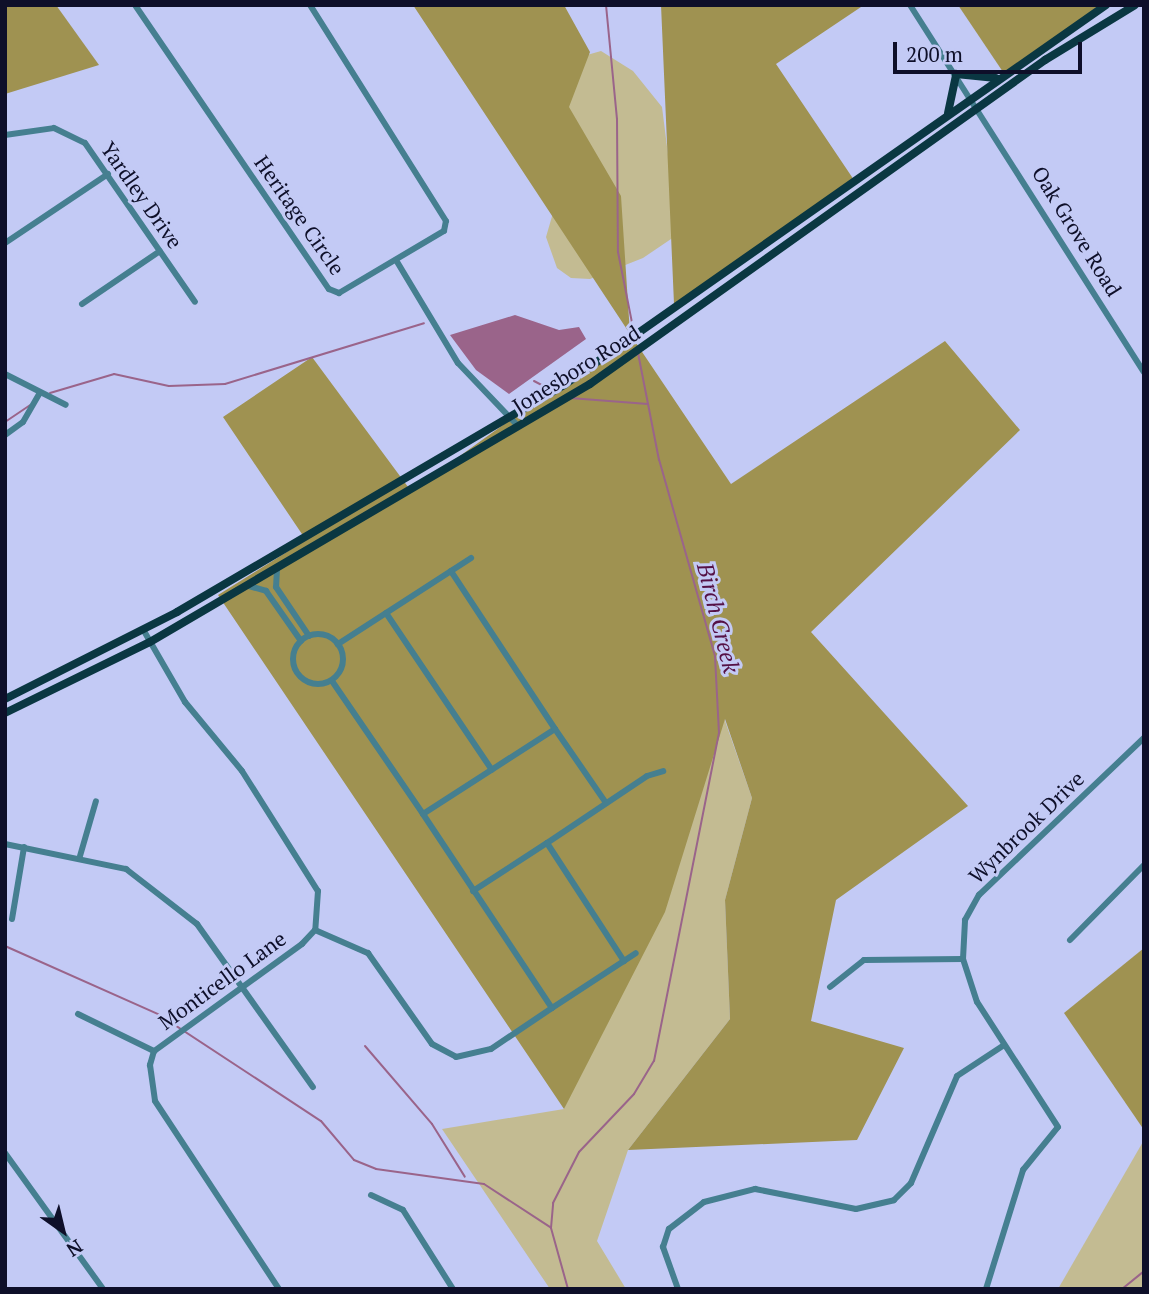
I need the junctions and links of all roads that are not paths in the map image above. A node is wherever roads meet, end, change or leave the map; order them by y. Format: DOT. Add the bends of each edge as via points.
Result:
graph roads {
  1 [pos="135,5"];
  2 [pos="310,5"];
  3 [pos="910,5"];
  4 [pos="1106,5"];
  5 [pos="1135,5"];
  6 [pos="956,74"];
  7 [pos="999,78"];
  8 [pos="972,97"];
  9 [pos="979,109"];
  10 [pos="947,114"];
  11 [pos="5,135"];
  12 [pos="107,174"];
  13 [pos="5,243"];
  14 [pos="160,251"];
  15 [pos="396,260"];
  16 [pos="195,302"];
  17 [pos="82,304"];
  18 [pos="1144,372"];
  19 [pos="5,374"];
  20 [pos="40,392"];
  21 [pos="66,405"];
  22 [pos="511,416"];
  23 [pos="518,426"];
  24 [pos="5,435"];
  25 [pos="471,558"];
  26 [pos="277,569"];
  27 [pos="451,572"];
  28 [pos="249,586"];
  29 [pos="386,613"];
  30 [pos="144,631"];
  31 [pos="309,636"];
  32 [pos="301,641"];
  33 [pos="150,642"];
  34 [pos="338,644"];
  35 [pos="332,681"];
  36 [pos="5,699"];
  37 [pos="5,713"];
  38 [pos="555,729"];
  39 [pos="1144,738"];
  40 [pos="492,770"];
  41 [pos="663,771"];
  42 [pos="96,801"];
  43 [pos="606,803"];
  44 [pos="423,814"];
  45 [pos="547,843"];
  46 [pos="5,844"];
  47 [pos="24,847"];
  48 [pos="80,856"];
  49 [pos="1144,865"];
  50 [pos="473,891"];
  51 [pos="12,919"];
  52 [pos="315,930"];
  53 [pos="1070,940"];
  54 [pos="636,953"];
  55 [pos="963,959"];
  56 [pos="624,961"];
  57 [pos="244,985"];
  58 [pos="830,988"];
  59 [pos="552,1008"];
  60 [pos="78,1014"];
  61 [pos="1004,1045"];
  62 [pos="154,1051"];
  63 [pos="313,1087"];
  64 [pos="5,1153"];
  65 [pos="371,1195"];
  66 [pos="103,1289"];
  67 [pos="279,1289"];
  68 [pos="453,1289"];
  69 [pos="678,1289"];
  70 [pos="986,1289"];
  1 -- 15 [label="street, Heritage Circle" via="329,289 344,292"];
  2 -- 15 [label="street, Heritage Circle" via="446,221 444,231"];
  3 -- 6 [label="street, Oak Grove Road"];
  4 -- 7 [label="main road, Jonesboro Road"];
  5 -- 9 [label="main road, Jonesboro Road"];
  6 -- 7 [label="main road" via="969,80"];
  6 -- 8 [label="street, Oak Grove Road"];
  6 -- 10 [label="main road"];
  7 -- 8 [label="main road, Jonesboro Road"];
  8 -- 9 [label="street, Oak Grove Road"];
  8 -- 10 [label="main road, Jonesboro Road"];
  9 -- 18 [label="street, Oak Grove Road"];
  9 -- 23 [label="main road, Jonesboro Road" via="616,366"];
  10 -- 22 [label="main road, Jonesboro Road" via="610,355"];
  11 -- 12 [label="street, Yardley Drive" via="35,128 70,134"];
  12 -- 13 [label="street"];
  12 -- 14 [label="street, Yardley Drive"];
  14 -- 16 [label="street, Yardley Drive"];
  14 -- 17 [label="street"];
  15 -- 22 [label="street" via="458,363"];
  19 -- 20 [label="street"];
  20 -- 21 [label="street"];
  20 -- 24 [label="street" via="23,422"];
  22 -- 23 [label="street"];
  22 -- 30 [label="main road, Jonesboro Road"];
  23 -- 26 [label="main road, Jonesboro Road"];
  25 -- 27 [label="street"];
  26 -- 28 [label="main road, Jonesboro Road"];
  26 -- 31 [label="street" via="276,587"];
  27 -- 29 [label="street"];
  27 -- 38 [label="street"];
  28 -- 32 [label="street" via="266,591"];
  28 -- 33 [label="main road, Jonesboro Road"];
  29 -- 34 [label="street"];
  29 -- 40 [label="street"];
  30 -- 33 [label="street, Monticello Lane"];
  30 -- 36 [label="main road, Jonesboro Road"];
  31 -- 32 [label="street"];
  31 -- 34 [label="street" via="322,634"];
  32 -- 35 [label="street" via="293,655 296,672 308,683"];
  33 -- 37 [label="main road, Jonesboro Road"];
  33 -- 52 [label="street, Monticello Lane" via="185,702 219,737 313,878 318,891"];
  34 -- 35 [label="street" via="342,668"];
  35 -- 44 [label="street"];
  38 -- 40 [label="street"];
  38 -- 43 [label="street"];
  39 -- 55 [label="street, Wynbrook Drive" via="978,895 965,920"];
  40 -- 44 [label="street"];
  41 -- 43 [label="street"];
  42 -- 48 [label="street"];
  43 -- 45 [label="street"];
  44 -- 50 [label="street"];
  45 -- 50 [label="street"];
  45 -- 56 [label="street"];
  46 -- 47 [label="street"];
  47 -- 48 [label="street"];
  47 -- 51 [label="street"];
  48 -- 57 [label="street" via="125,869 197,924"];
  49 -- 53 [label="street"];
  50 -- 59 [label="street"];
  52 -- 57 [label="street, Monticello Lane"];
  52 -- 59 [label="street" via="368,953 432,1044 456,1056 491,1049"];
  54 -- 56 [label="street"];
  55 -- 58 [label="street" via="864,960"];
  55 -- 61 [label="street, Wynbrook Drive" via="977,1002"];
  56 -- 59 [label="street"];
  57 -- 62 [label="street, Monticello Lane"];
  57 -- 63 [label="street"];
  60 -- 62 [label="street"];
  61 -- 69 [label="street" via="957,1076 911,1184 894,1200 856,1209 755,1189 704,1202 669,1229 663,1247"];
  61 -- 70 [label="street, Wynbrook Drive" via="1058,1127 1023,1170"];
  62 -- 67 [label="street, Monticello Lane" via="149,1079 155,1101"];
  64 -- 66 [label="street"];
  65 -- 68 [label="street" via="402,1210"];
}
